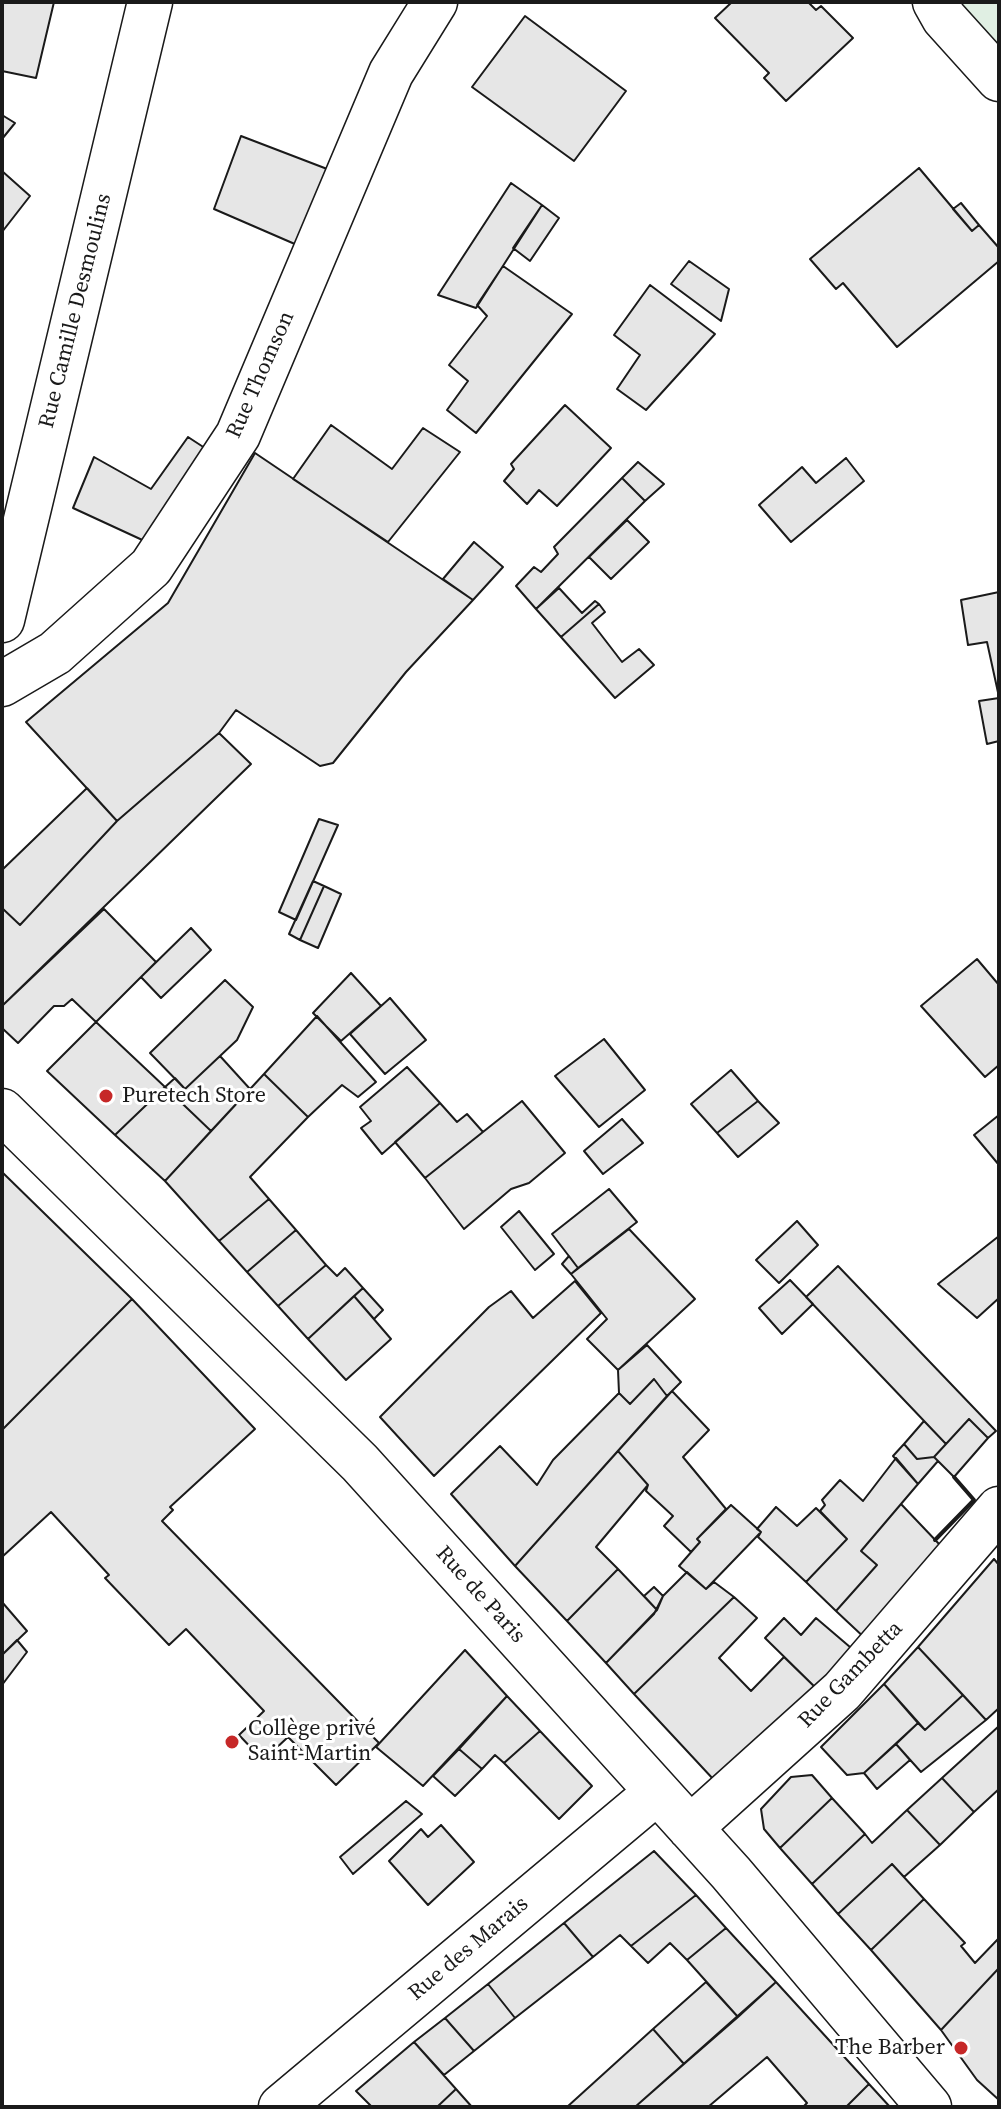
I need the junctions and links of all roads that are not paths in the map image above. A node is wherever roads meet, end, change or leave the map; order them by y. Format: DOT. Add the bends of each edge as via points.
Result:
graph roads {
  1 [pos="150,2"];
  2 [pos="435,2"];
  3 [pos="935,2"];
  4 [pos="999,79"];
  5 [pos="2,620"];
  6 [pos="2,684"];
  7 [pos="2,1111"];
  8 [pos="999,1509"];
  9 [pos="657,1792"];
  10 [pos="690,1828"];
  11 [pos="281,2107"];
  12 [pos="929,2107"];
  1 -- 5 [label="street, Rue Camille Desmoulins"];
  2 -- 6 [label="street, Rue Thomson" via="391,73 238,435 151,567 55,653"];
  3 -- 4 [label="street"];
  7 -- 9 [label="street, Rue de Paris" via="360,1463"];
  8 -- 10 [label="street, Rue Gambetta" via="842,1691"];
  9 -- 10 [label="street, Rue de Paris"];
  9 -- 11 [label="street, Rue des Marais"];
  10 -- 12 [label="street, Rue de Paris"];
}
